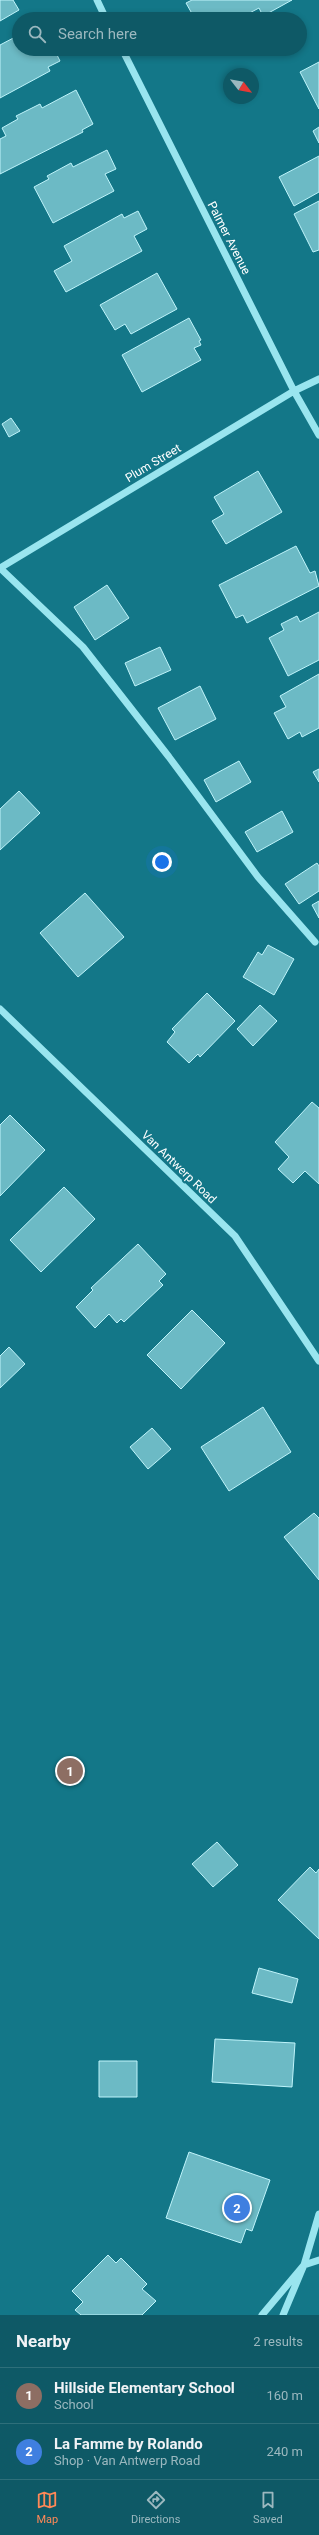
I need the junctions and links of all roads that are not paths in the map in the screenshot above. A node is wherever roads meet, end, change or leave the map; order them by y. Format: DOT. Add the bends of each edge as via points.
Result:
graph roads {
  1 [pos="97,0"];
  2 [pos="103,12"];
  3 [pos="126,56"];
  4 [pos="319,379"];
  5 [pos="294,391"];
  6 [pos="319,436"];
  7 [pos="0,568"];
  8 [pos="315,942"];
  9 [pos="0,1009"];
  10 [pos="319,1361"];
  11 [pos="319,2214"];
  12 [pos="319,2260"];
  13 [pos="304,2265"];
  14 [pos="262,2315"];
  15 [pos="283,2315"];
  1 -- 2 [label="street"];
  3 -- 5 [label="street, Palmer Avenue"];
  4 -- 5 [label="street, Plum Street"];
  5 -- 6 [label="street, Palmer Avenue"];
  5 -- 7 [label="street, Plum Street"];
  7 -- 8 [label="street" via="83,648 169,757 258,877"];
  9 -- 10 [label="street, Van Antwerp Road" via="235,1236"];
  11 -- 13 [label="street"];
  12 -- 13 [label="street"];
  13 -- 14 [label="street"];
  13 -- 15 [label="street"];
}
